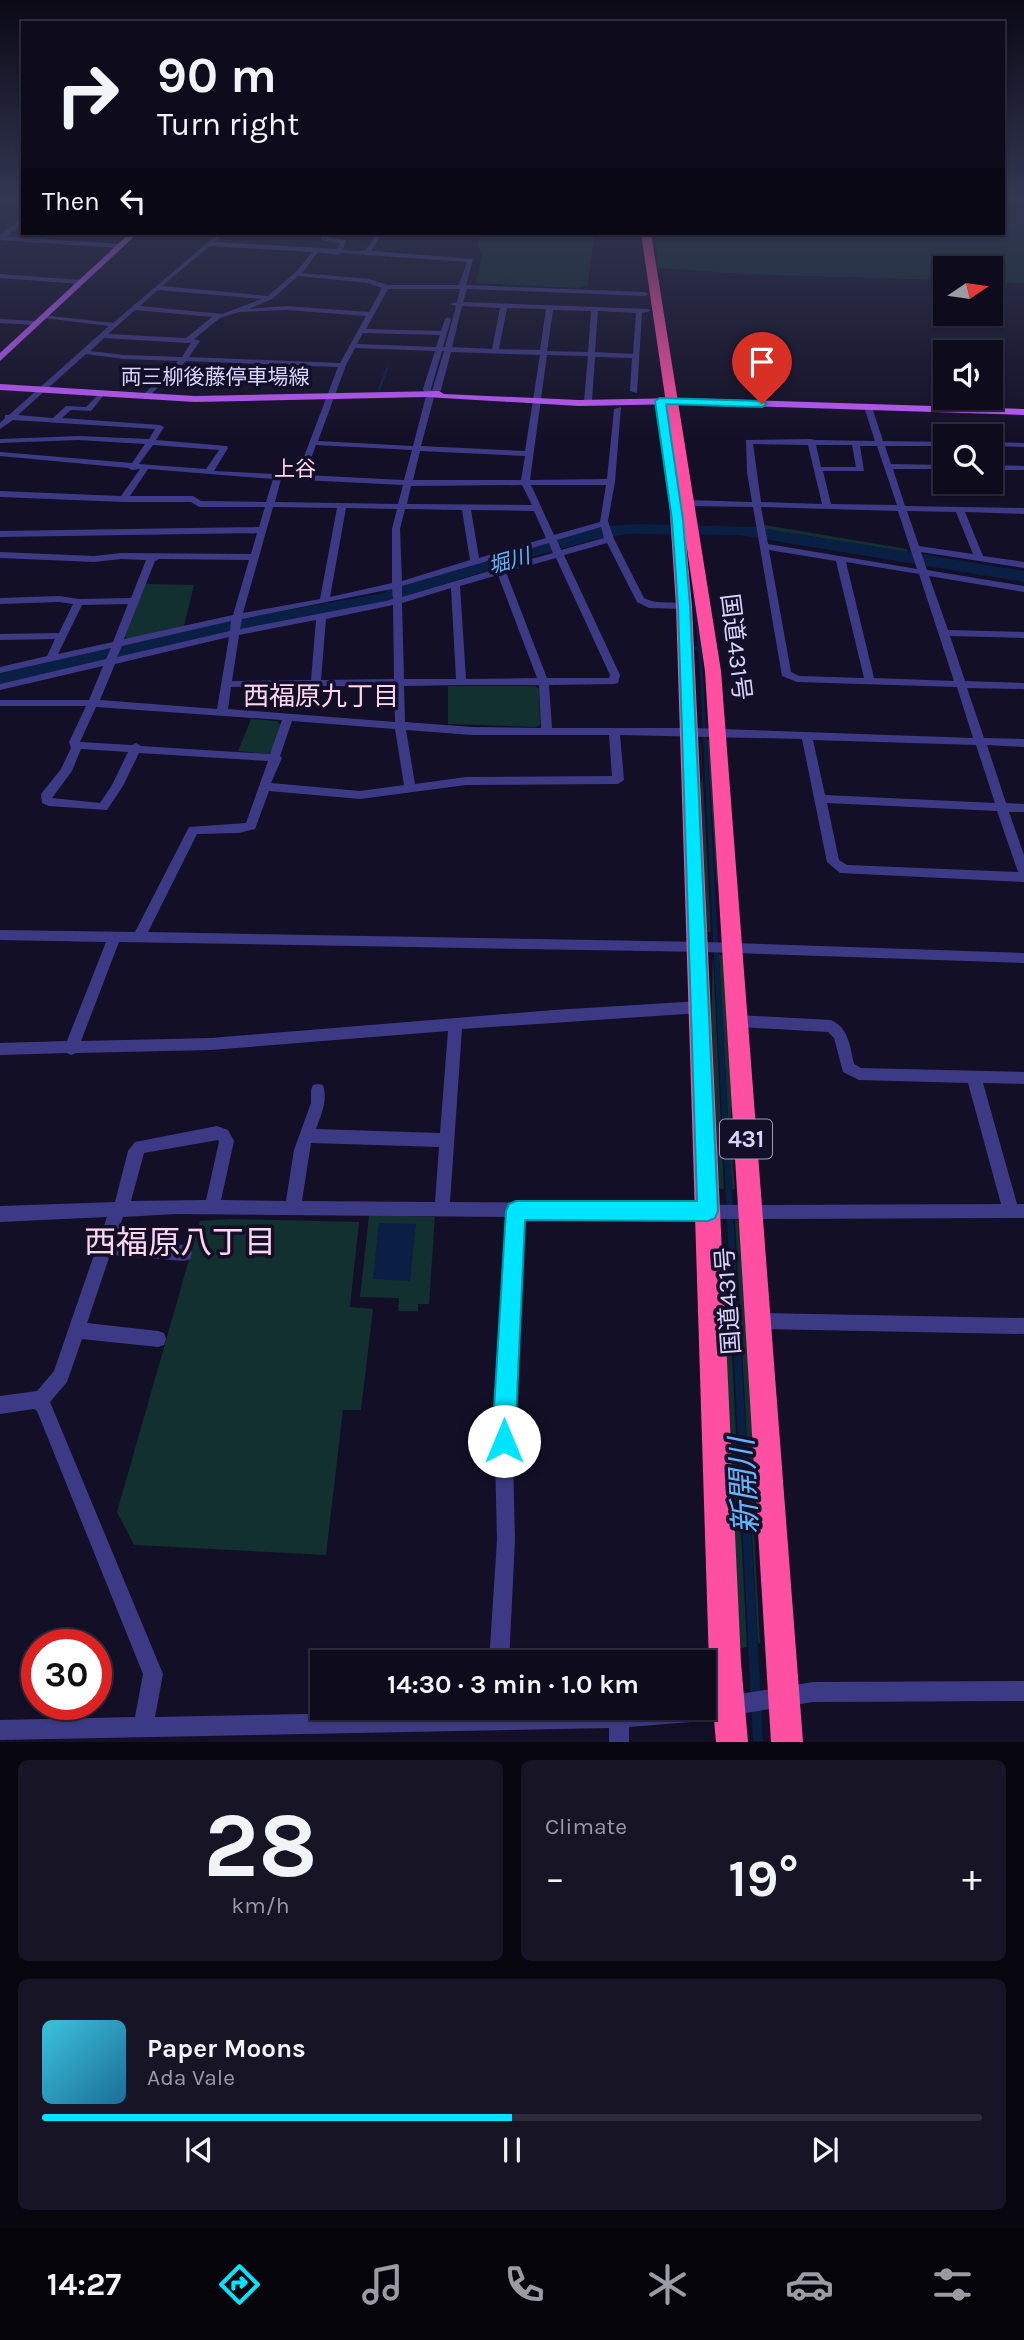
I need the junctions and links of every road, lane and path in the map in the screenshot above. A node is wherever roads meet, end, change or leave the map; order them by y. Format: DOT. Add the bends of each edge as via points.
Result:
graph roads {
  1 [pos="31,278"];
  2 [pos="85,278"];
  3 [pos="169,278"];
  4 [pos="291,278"];
  5 [pos="341,278"];
  6 [pos="464,278"];
  7 [pos="643,278"];
  8 [pos="651,278"];
  9 [pos="81,282"];
  10 [pos="386,287"];
  11 [pos="461,287"];
  12 [pos="157,288"];
  13 [pos="645,294"];
  14 [pos="270,298"];
  15 [pos="456,305"];
  16 [pos="504,306"];
  17 [pos="135,308"];
  18 [pos="550,308"];
  19 [pos="595,309"];
  20 [pos="235,311"];
  21 [pos="643,311"];
  22 [pos="371,314"];
  23 [pos="218,316"];
  24 [pos="40,320"];
  25 [pos="0,321"];
  26 [pos="116,325"];
  27 [pos="361,331"];
  28 [pos="444,334"];
  29 [pos="102,336"];
  30 [pos="187,341"];
  31 [pos="352,346"];
  32 [pos="444,349"];
  33 [pos="495,351"];
  34 [pos="83,352"];
  35 [pos="542,352"];
  36 [pos="590,354"];
  37 [pos="636,356"];
  38 [pos="0,358"];
  39 [pos="184,359"];
  40 [pos="342,365"];
  41 [pos="0,387"];
  42 [pos="39,391"];
  43 [pos="634,391"];
  44 [pos="100,395"];
  45 [pos="430,396"];
  46 [pos="146,397"];
  47 [pos="330,397"];
  48 [pos="535,399"];
  49 [pos="588,401"];
  50 [pos="666,401"];
  51 [pos="868,407"];
  52 [pos="618,409"];
  53 [pos="1024,412"];
  54 [pos="6,415"];
  55 [pos="55,420"];
  56 [pos="0,427"];
  57 [pos="0,441"];
  58 [pos="811,441"];
  59 [pos="151,442"];
  60 [pos="855,442"];
  61 [pos="315,443"];
  62 [pos="880,443"];
  63 [pos="933,444"];
  64 [pos="1003,444"];
  65 [pos="1024,445"];
  66 [pos="416,448"];
  67 [pos="0,454"];
  68 [pos="527,454"];
  69 [pos="888,466"];
  70 [pos="132,467"];
  71 [pos="933,467"];
  72 [pos="1003,467"];
  73 [pos="1024,468"];
  74 [pos="144,469"];
  75 [pos="818,469"];
  76 [pos="209,472"];
  77 [pos="278,476"];
  78 [pos="300,477"];
  79 [pos="407,482"];
  80 [pos="525,482"];
  81 [pos="611,482"];
  82 [pos="0,494"];
  83 [pos="124,499"];
  84 [pos="688,503"];
  85 [pos="269,505"];
  86 [pos="756,505"];
  87 [pos="342,506"];
  88 [pos="827,507"];
  89 [pos="401,508"];
  90 [pos="466,508"];
  91 [pos="536,508"];
  92 [pos="903,509"];
  93 [pos="960,510"];
  94 [pos="1024,511"];
  95 [pos="605,524"];
  96 [pos="685,529"];
  97 [pos="262,530"];
  98 [pos="0,534"];
  99 [pos="552,538"];
  100 [pos="610,538"];
  101 [pos="764,543"];
  102 [pos="915,549"];
  103 [pos="559,552"];
  104 [pos="0,555"];
  105 [pos="154,557"];
  106 [pos="254,557"];
  107 [pos="840,558"];
  108 [pos="979,558"];
  109 [pos="475,561"];
  110 [pos="1024,565"];
  111 [pos="500,569"];
  112 [pos="922,569"];
  113 [pos="455,583"];
  114 [pos="397,584"];
  115 [pos="1024,589"];
  116 [pos="0,601"];
  117 [pos="134,601"];
  118 [pos="324,601"];
  119 [pos="396,601"];
  120 [pos="79,602"];
  121 [pos="684,606"];
  122 [pos="237,617"];
  123 [pos="321,617"];
  124 [pos="234,633"];
  125 [pos="944,633"];
  126 [pos="1024,635"];
  127 [pos="61,636"];
  128 [pos="0,637"];
  129 [pos="117,644"];
  130 [pos="51,659"];
  131 [pos="112,659"];
  132 [pos="0,670"];
  133 [pos="870,681"];
  134 [pos="544,682"];
  135 [pos="399,683"];
  136 [pos="461,683"];
  137 [pos="227,684"];
  138 [pos="316,684"];
  139 [pos="962,684"];
  140 [pos="1024,686"];
  141 [pos="0,687"];
  142 [pos="0,703"];
  143 [pos="94,703"];
  144 [pos="222,713"];
  145 [pos="288,718"];
  146 [pos="400,726"];
  147 [pos="614,732"];
  148 [pos="691,732"];
  149 [pos="547,733"];
  150 [pos="716,733"];
  151 [pos="807,737"];
  152 [pos="980,742"];
  153 [pos="1024,743"];
  154 [pos="77,746"];
  155 [pos="136,747"];
  156 [pos="276,758"];
  157 [pos="265,787"];
  158 [pos="410,787"];
  159 [pos="821,799"];
  160 [pos="1003,807"];
  161 [pos="1024,807"];
  162 [pos="1024,875"];
  163 [pos="0,935"];
  164 [pos="114,937"];
  165 [pos="139,938"];
  166 [pos="701,947"];
  167 [pos="730,948"];
  168 [pos="1024,958"];
  169 [pos="700,1007"];
  170 [pos="738,1021"];
  171 [pos="455,1024"];
  172 [pos="0,1049"];
  173 [pos="71,1049"];
  174 [pos="974,1078"];
  175 [pos="1024,1078"];
  176 [pos="318,1090"];
  177 [pos="306,1136"];
  178 [pos="447,1140"];
  179 [pos="212,1207"];
  180 [pos="120,1209"];
  181 [pos="293,1209"];
  182 [pos="442,1210"];
  183 [pos="516,1211"];
  184 [pos="711,1211"];
  185 [pos="1018,1211"];
  186 [pos="748,1212"];
  187 [pos="0,1214"];
  188 [pos="105,1247"];
  189 [pos="184,1253"];
  190 [pos="757,1321"];
  191 [pos="1024,1326"];
  192 [pos="76,1330"];
  193 [pos="158,1339"];
  194 [pos="40,1401"];
  195 [pos="0,1405"];
  196 [pos="500,1650"];
  197 [pos="1024,1691"];
  198 [pos="778,1698"];
  199 [pos="732,1705"];
  200 [pos="716,1708"];
  201 [pos="361,1720"];
  202 [pos="619,1720"];
  203 [pos="143,1728"];
  204 [pos="0,1730"];
  205 [pos="620,1741"];
  206 [pos="732,1741"];
  207 [pos="787,1741"];
  1 -- 9 [label="street"];
  2 -- 9 [label="main road"];
  3 -- 12 [label="street"];
  4 -- 14 [label="street"];
  5 -- 10 [label="street"];
  6 -- 11 [label="street"];
  7 -- 13 [label="highway, 国道431号 / 431"];
  8 -- 50 [label="highway, 国道431号 / 431"];
  9 -- 24 [label="main road"];
  10 -- 11 [label="street"];
  10 -- 22 [label="street"];
  11 -- 13 [label="street"];
  11 -- 15 [label="street"];
  12 -- 14 [label="street"];
  12 -- 17 [label="street"];
  13 -- 21 [label="highway, 国道431号 / 431"];
  14 -- 20 [label="street"];
  15 -- 16 [label="street"];
  15 -- 28 [label="street"];
  15 -- 32 [label="street"];
  16 -- 18 [label="street"];
  16 -- 33 [label="street"];
  17 -- 23 [label="street"];
  17 -- 26 [label="street"];
  18 -- 19 [label="street"];
  18 -- 35 [label="street"];
  19 -- 21 [label="street"];
  19 -- 36 [label="street"];
  20 -- 22 [label="street" via="286,308"];
  20 -- 23 [label="street"];
  21 -- 37 [label="street"];
  21 -- 50 [label="highway, 国道431号 / 431"];
  22 -- 27 [label="street"];
  23 -- 30 [label="street"];
  24 -- 25 [label="street"];
  24 -- 26 [label="street"];
  24 -- 38 [label="main road"];
  26 -- 29 [label="street"];
  27 -- 28 [label="street"];
  27 -- 31 [label="street"];
  28 -- 32 [label="street"];
  29 -- 30 [label="street"];
  29 -- 34 [label="street"];
  30 -- 39 [label="street" via="197,343"];
  31 -- 32 [label="street"];
  31 -- 40 [label="street"];
  32 -- 33 [label="street"];
  32 -- 45 [label="street" via="438,390"];
  33 -- 35 [label="street"];
  34 -- 39 [label="street"];
  34 -- 42 [label="street"];
  35 -- 36 [label="street"];
  35 -- 48 [label="street"];
  36 -- 37 [label="street"];
  36 -- 49 [label="street"];
  37 -- 43 [label="street"];
  39 -- 40 [label="street"];
  39 -- 46 [label="street"];
  40 -- 47 [label="street"];
  41 -- 42 [label="main road, 両三柳後藤停車場線"];
  42 -- 44 [label="main road, 両三柳後藤停車場線"];
  42 -- 54 [label="street"];
  44 -- 46 [label="main road, 両三柳後藤停車場線"];
  44 -- 55 [label="street" via="88,409 69,408"];
  45 -- 47 [label="main road, 両三柳後藤停車場線"];
  45 -- 48 [label="main road, 両三柳後藤停車場線"];
  45 -- 66 [label="street"];
  46 -- 47 [label="main road, 両三柳後藤停車場線"];
  47 -- 61 [label="street"];
  48 -- 49 [label="main road, 両三柳後藤停車場線"];
  48 -- 68 [label="street"];
  49 -- 50 [label="main road, 両三柳後藤停車場線"];
  50 -- 51 [label="main road, 両三柳後藤停車場線"];
  50 -- 84 [label="highway, 国道431号 / 431"];
  50 -- 96 [label="highway, 国道431号 / 431"];
  51 -- 53 [label="main road, 両三柳後藤停車場線"];
  51 -- 62 [label="street"];
  52 -- 81 [label="street"];
  54 -- 55 [label="street"];
  54 -- 56 [label="street"];
  55 -- 59 [label="street" via="160,427"];
  57 -- 59 [label="street" via="78,438"];
  58 -- 60 [label="street"];
  58 -- 75 [label="street"];
  58 -- 86 [label="street" via="749,442"];
  59 -- 70 [label="street"];
  59 -- 76 [label="street" via="224,448"];
  60 -- 62 [label="street"];
  60 -- 75 [label="street" via="861,469"];
  61 -- 66 [label="street"];
  61 -- 78 [label="street"];
  62 -- 63 [label="street"];
  62 -- 69 [label="street"];
  64 -- 65 [label="street"];
  66 -- 68 [label="street"];
  66 -- 79 [label="street"];
  67 -- 70 [label="street"];
  68 -- 80 [label="street"];
  69 -- 71 [label="street"];
  69 -- 92 [label="street"];
  70 -- 74 [label="street"];
  72 -- 73 [label="street"];
  74 -- 76 [label="street"];
  74 -- 83 [label="street"];
  75 -- 88 [label="street"];
  76 -- 77 [label="street"];
  77 -- 78 [label="street"];
  77 -- 85 [label="street"];
  78 -- 79 [label="street"];
  79 -- 80 [label="street"];
  79 -- 89 [label="street"];
  80 -- 81 [label="street"];
  80 -- 91 [label="street"];
  81 -- 95 [label="street"];
  82 -- 83 [label="street"];
  83 -- 85 [label="street"];
  84 -- 86 [label="street"];
  84 -- 96 [label="highway, 国道431号 / 431"];
  85 -- 87 [label="street"];
  85 -- 97 [label="street"];
  86 -- 88 [label="street"];
  86 -- 101 [label="street"];
  87 -- 89 [label="street"];
  87 -- 118 [label="street"];
  88 -- 92 [label="street"];
  89 -- 90 [label="street"];
  89 -- 114 [label="street" via="396,529"];
  90 -- 91 [label="street"];
  90 -- 109 [label="street"];
  91 -- 99 [label="street"];
  92 -- 93 [label="street"];
  92 -- 102 [label="street"];
  93 -- 94 [label="street"];
  93 -- 108 [label="street"];
  95 -- 99 [label="street"];
  95 -- 100 [label="street"];
  96 -- 121 [label="highway, 国道431号 / 431"];
  96 -- 150 [label="highway, 国道431号 / 431" via="712,661"];
  97 -- 98 [label="street"];
  97 -- 106 [label="street"];
  99 -- 103 [label="street"];
  99 -- 109 [label="street"];
  100 -- 103 [label="street"];
  100 -- 121 [label="street" via="641,602"];
  101 -- 107 [label="street"];
  101 -- 133 [label="street" via="786,674 797,679"];
  102 -- 108 [label="street"];
  102 -- 112 [label="street"];
  103 -- 111 [label="street"];
  103 -- 134 [label="street" via="616,679"];
  104 -- 105 [label="street"];
  105 -- 106 [label="street"];
  105 -- 117 [label="street"];
  106 -- 122 [label="street"];
  107 -- 112 [label="street"];
  107 -- 133 [label="street"];
  108 -- 110 [label="street"];
  109 -- 114 [label="street"];
  111 -- 113 [label="street"];
  111 -- 134 [label="street"];
  112 -- 115 [label="street"];
  112 -- 125 [label="street"];
  113 -- 119 [label="street"];
  113 -- 136 [label="street"];
  114 -- 118 [label="street"];
  114 -- 119 [label="street"];
  116 -- 120 [label="street" via="59,598"];
  117 -- 120 [label="street"];
  117 -- 129 [label="street"];
  118 -- 122 [label="street"];
  119 -- 123 [label="street"];
  119 -- 135 [label="street"];
  120 -- 127 [label="street"];
  121 -- 148 [label="highway, 国道431号 / 431"];
  122 -- 124 [label="street"];
  122 -- 129 [label="street"];
  123 -- 124 [label="street"];
  123 -- 138 [label="street"];
  124 -- 131 [label="street"];
  124 -- 137 [label="street"];
  125 -- 126 [label="street"];
  125 -- 139 [label="street"];
  127 -- 128 [label="street"];
  127 -- 130 [label="street"];
  129 -- 130 [label="street"];
  129 -- 131 [label="street"];
  130 -- 132 [label="street"];
  131 -- 141 [label="street"];
  131 -- 143 [label="street"];
  133 -- 139 [label="street"];
  134 -- 136 [label="street"];
  134 -- 149 [label="street"];
  135 -- 136 [label="street"];
  135 -- 138 [label="street"];
  135 -- 146 [label="street"];
  137 -- 138 [label="street"];
  137 -- 144 [label="street"];
  139 -- 140 [label="street"];
  139 -- 152 [label="street"];
  142 -- 143 [label="street"];
  143 -- 144 [label="street"];
  143 -- 154 [label="street" via="74,741"];
  144 -- 145 [label="street"];
  145 -- 146 [label="street"];
  145 -- 156 [label="street"];
  146 -- 149 [label="street"];
  146 -- 158 [label="street"];
  147 -- 148 [label="street"];
  147 -- 149 [label="street"];
  147 -- 158 [label="street" via="618,780 466,781"];
  148 -- 150 [label="street"];
  148 -- 166 [label="highway, 国道431号 / 431"];
  150 -- 151 [label="street"];
  150 -- 167 [label="highway, 国道431号 / 431"];
  151 -- 152 [label="street"];
  151 -- 159 [label="street"];
  152 -- 153 [label="street"];
  152 -- 160 [label="street"];
  154 -- 155 [label="street"];
  154 -- 155 [label="street" via="66,771 47,794 49,802 103,807"];
  155 -- 156 [label="street"];
  156 -- 157 [label="street"];
  157 -- 158 [label="street" via="360,795"];
  157 -- 165 [label="street" via="249,828 190,832"];
  159 -- 160 [label="street"];
  159 -- 162 [label="street" via="837,868"];
  160 -- 161 [label="street"];
  160 -- 162 [label="street"];
  163 -- 164 [label="street"];
  164 -- 165 [label="street"];
  164 -- 173 [label="street"];
  165 -- 166 [label="street"];
  166 -- 167 [label="street"];
  166 -- 169 [label="highway, 国道431号 / 431"];
  167 -- 168 [label="street"];
  167 -- 170 [label="highway, 国道431号 / 431"];
  169 -- 171 [label="street"];
  169 -- 184 [label="highway, 国道431号 / 431"];
  170 -- 174 [label="street" via="831,1026 840,1035 848,1068 859,1074"];
  170 -- 186 [label="highway, 国道431号 / 431"];
  171 -- 173 [label="street" via="211,1044"];
  171 -- 178 [label="street"];
  172 -- 173 [label="street"];
  174 -- 175 [label="street"];
  174 -- 185 [label="street"];
  176 -- 177 [label="street"];
  177 -- 178 [label="street"];
  177 -- 181 [label="street"];
  178 -- 182 [label="street"];
  179 -- 180 [label="street"];
  179 -- 180 [label="street" via="227,1141 217,1133 140,1147 135,1151"];
  179 -- 181 [label="street"];
  180 -- 187 [label="street"];
  180 -- 188 [label="street"];
  181 -- 182 [label="street"];
  182 -- 183 [label="street"];
  183 -- 184 [label="street"];
  183 -- 196 [label="street" via="503,1415 506,1540"];
  184 -- 186 [label="street"];
  184 -- 199 [label="highway, 国道431号 / 431"];
  185 -- 186 [label="street"];
  186 -- 190 [label="highway, 国道431号 / 431"];
  188 -- 189 [label="street"];
  188 -- 192 [label="street"];
  190 -- 191 [label="street"];
  190 -- 198 [label="highway, 国道431号 / 431"];
  192 -- 193 [label="street"];
  192 -- 194 [label="street" via="61,1376"];
  194 -- 195 [label="street"];
  194 -- 203 [label="street" via="152,1674"];
  197 -- 198 [label="street" via="813,1692"];
  198 -- 199 [label="street"];
  198 -- 207 [label="highway, 国道431号 / 431"];
  199 -- 200 [label="street"];
  199 -- 206 [label="highway, 国道431号 / 431"];
  201 -- 203 [label="street"];
  202 -- 205 [label="street"];
  203 -- 204 [label="street"];
}
